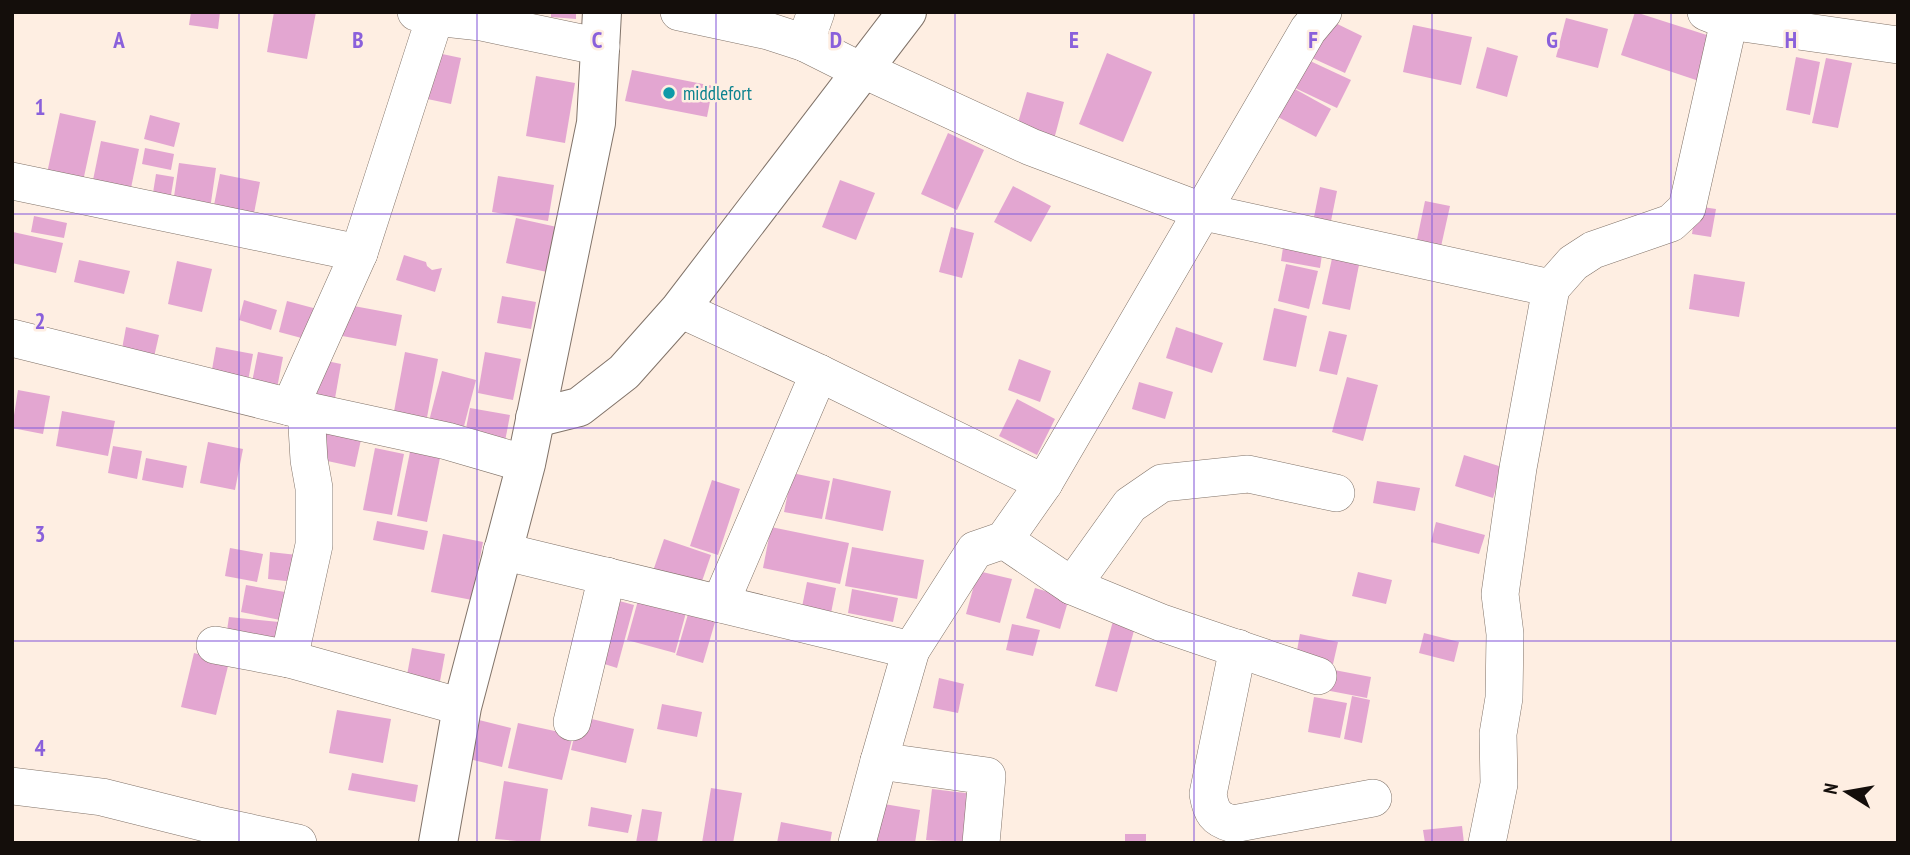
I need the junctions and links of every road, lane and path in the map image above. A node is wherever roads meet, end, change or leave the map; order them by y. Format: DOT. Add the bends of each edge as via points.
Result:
graph roads {
  1 [pos="679,12"];
  2 [pos="907,12"];
  3 [pos="1323,12"];
  4 [pos="425,15"];
  5 [pos="1722,15"];
  6 [pos="810,27"];
  7 [pos="601,29"];
  8 [pos="1898,45"];
  9 [pos="861,70"];
  10 [pos="12,181"];
  11 [pos="1204,212"];
  12 [pos="359,253"];
  13 [pos="1551,288"];
  14 [pos="680,309"];
  15 [pos="12,338"];
  16 [pos="819,373"];
  17 [pos="298,409"];
  18 [pos="535,418"];
  19 [pos="526,464"];
  20 [pos="1044,483"];
  21 [pos="1336,493"];
  22 [pos="1004,540"];
  23 [pos="502,551"];
  24 [pos="607,576"];
  25 [pos="1072,586"];
  26 [pos="719,604"];
  27 [pos="215,646"];
  28 [pos="1238,648"];
  29 [pos="911,649"];
  30 [pos="289,659"];
  31 [pos="1318,676"];
  32 [pos="462,707"];
  33 [pos="572,722"];
  34 [pos="879,761"];
  35 [pos="12,786"];
  36 [pos="1373,798"];
  37 [pos="298,843"];
  38 [pos="438,843"];
  39 [pos="857,843"];
  40 [pos="981,843"];
  41 [pos="1487,843"];
  1 -- 6 [label="street" via="768,31"];
  2 -- 9 [label="street"];
  3 -- 11 [label="street" via="1308,30"];
  4 -- 7 [label="street"];
  4 -- 12 [label="street"];
  5 -- 8 [label="street"];
  5 -- 13 [label="street" via="1687,208 1671,223 1593,250 1573,263"];
  6 -- 9 [label="street"];
  7 -- 18 [label="street" via="596,123"];
  9 -- 11 [label="street" via="1031,147"];
  9 -- 14 [label="street"];
  10 -- 12 [label="street"];
  11 -- 13 [label="street"];
  11 -- 20 [label="street"];
  12 -- 17 [label="street"];
  13 -- 41 [label="street" via="1500,594 1504,698 1498,734 1499,784"];
  14 -- 16 [label="street"];
  14 -- 18 [label="street" via="624,372 579,407"];
  15 -- 17 [label="street"];
  16 -- 20 [label="street"];
  16 -- 26 [label="street"];
  17 -- 19 [label="street" via="447,441"];
  17 -- 30 [label="street" via="314,488 314,545"];
  18 -- 19 [label="street"];
  19 -- 23 [label="street"];
  20 -- 22 [label="street"];
  21 -- 25 [label="street" via="1248,474 1163,484 1130,505"];
  22 -- 25 [label="street"];
  22 -- 29 [label="street" via="975,550"];
  23 -- 24 [label="street"];
  23 -- 32 [label="street"];
  24 -- 26 [label="street"];
  24 -- 33 [label="street"];
  25 -- 28 [label="street"];
  26 -- 29 [label="street"];
  27 -- 30 [label="street"];
  28 -- 31 [label="street"];
  28 -- 36 [label="street" via="1209,794 1211,809 1219,820 1233,824"];
  29 -- 34 [label="street"];
  30 -- 32 [label="street"];
  32 -- 38 [label="street"];
  34 -- 39 [label="street"];
  34 -- 40 [label="street" via="987,776"];
  35 -- 37 [label="street" via="102,797"];
}
